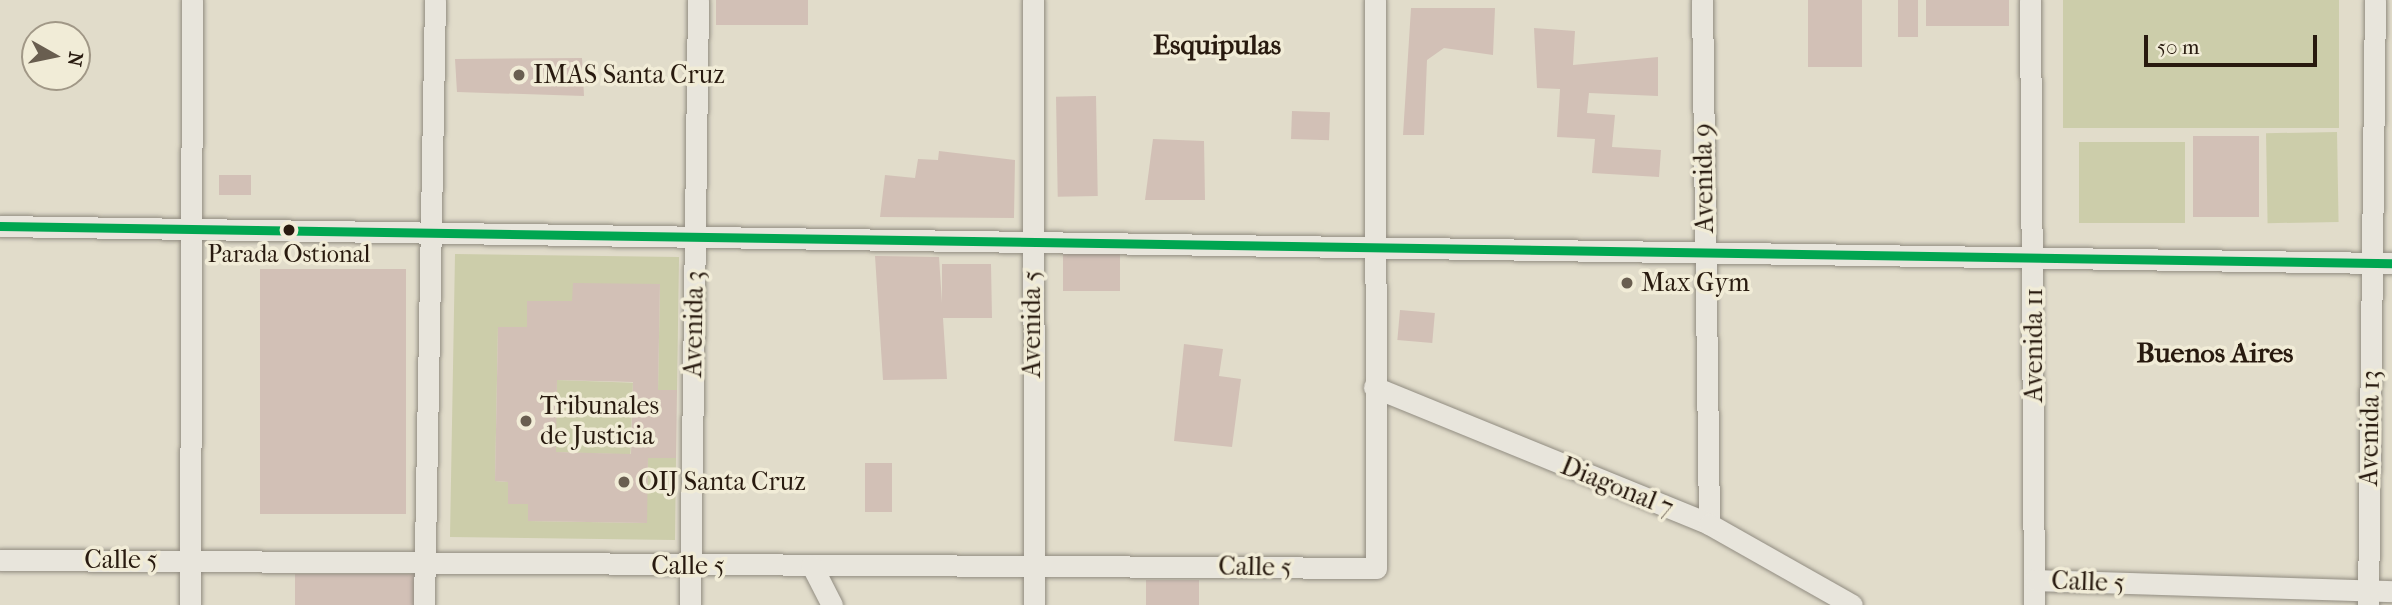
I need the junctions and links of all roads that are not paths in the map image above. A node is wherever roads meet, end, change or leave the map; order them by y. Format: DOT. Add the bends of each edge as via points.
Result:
graph roads {
  1 [pos="192,0"];
  2 [pos="435,0"];
  3 [pos="698,0"];
  4 [pos="1033,0"];
  5 [pos="1375,0"];
  6 [pos="1702,0"];
  7 [pos="2030,0"];
  8 [pos="2375,0"];
  9 [pos="0,226"];
  10 [pos="190,230"];
  11 [pos="428,233"];
  12 [pos="696,235"];
  13 [pos="1032,239"];
  14 [pos="1374,249"];
  15 [pos="1705,252"];
  16 [pos="2033,257"];
  17 [pos="2382,263"];
  18 [pos="1374,387"];
  19 [pos="1709,524"];
  20 [pos="0,560"];
  21 [pos="189,560"];
  22 [pos="424,564"];
  23 [pos="1033,565"];
  24 [pos="690,566"];
  25 [pos="812,566"];
  26 [pos="2035,580"];
  27 [pos="2392,591"];
  28 [pos="2368,598"];
  29 [pos="190,605"];
  30 [pos="424,605"];
  31 [pos="690,605"];
  32 [pos="832,605"];
  33 [pos="1034,605"];
  34 [pos="1852,605"];
  35 [pos="2034,605"];
  1 -- 10 [label="street"];
  2 -- 11 [label="street"];
  3 -- 12 [label="street, Avenida 3"];
  4 -- 13 [label="street, Avenida 5"];
  5 -- 14 [label="street"];
  6 -- 15 [label="street, Avenida 9"];
  7 -- 16 [label="street, Avenida 11"];
  8 -- 17 [label="street, Avenida 13"];
  9 -- 10 [label="street"];
  10 -- 11 [label="street"];
  10 -- 21 [label="street"];
  11 -- 12 [label="street"];
  11 -- 22 [label="street"];
  12 -- 13 [label="street"];
  12 -- 24 [label="street, Avenida 3"];
  13 -- 14 [label="street"];
  13 -- 23 [label="street, Avenida 5"];
  14 -- 15 [label="street"];
  14 -- 18 [label="street"];
  15 -- 16 [label="street"];
  15 -- 19 [label="street, Avenida 9"];
  16 -- 17 [label="street"];
  16 -- 26 [label="street, Avenida 11"];
  17 -- 28 [label="street, Avenida 13"];
  18 -- 19 [label="street, Diagonal 7"];
  18 -- 23 [label="street, Calle 5" via="1376,568"];
  19 -- 34 [label="street, Diagonal 7"];
  20 -- 21 [label="street, Calle 5"];
  21 -- 22 [label="street, Calle 5"];
  21 -- 29 [label="street"];
  22 -- 24 [label="street, Calle 5"];
  22 -- 30 [label="street"];
  23 -- 25 [label="street, Calle 5"];
  23 -- 33 [label="street, Avenida 5"];
  24 -- 25 [label="street, Calle 5"];
  24 -- 31 [label="street, Avenida 3"];
  25 -- 32 [label="street"];
  26 -- 28 [label="street, Calle 5"];
  26 -- 35 [label="street, Avenida 11"];
  27 -- 28 [label="street, Calle 5"];
}
